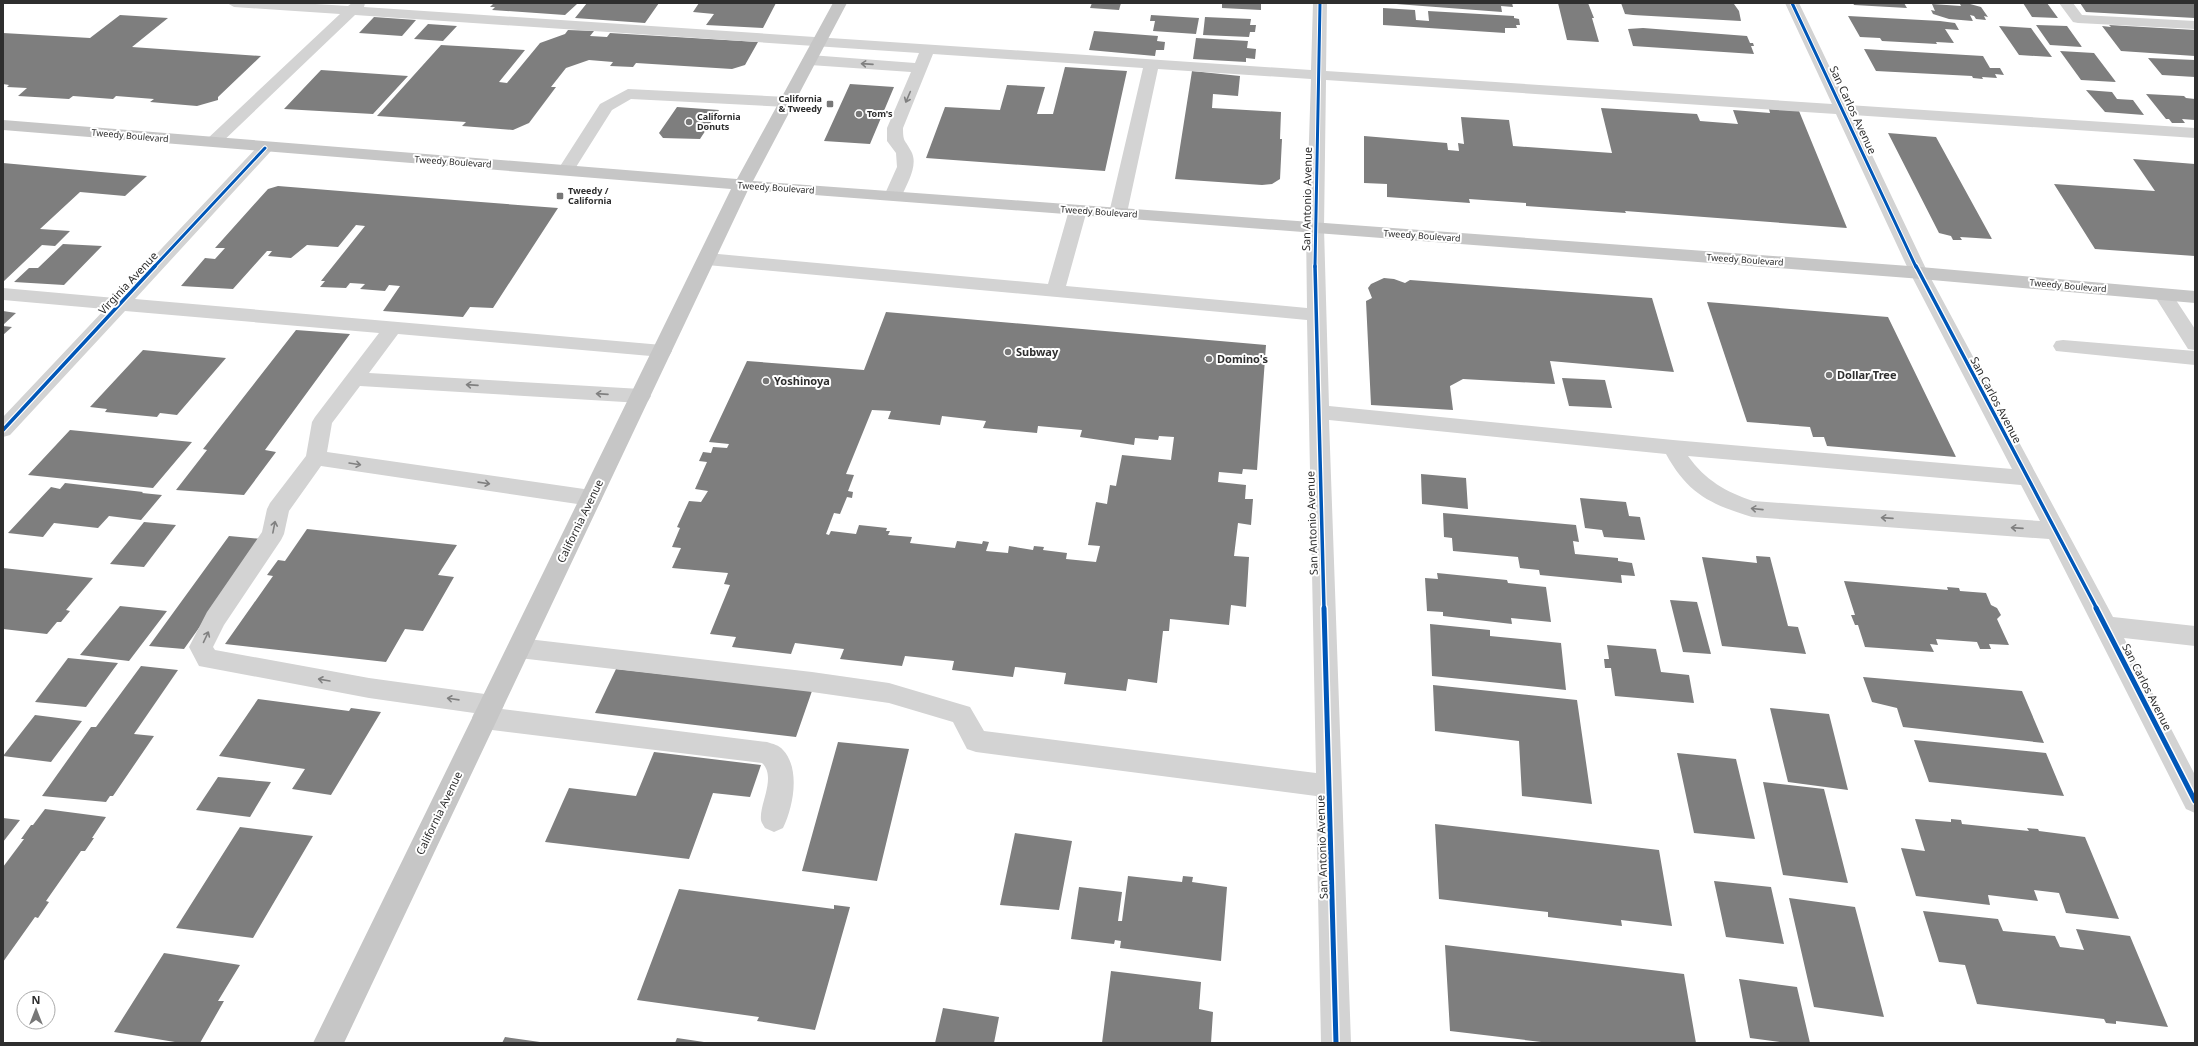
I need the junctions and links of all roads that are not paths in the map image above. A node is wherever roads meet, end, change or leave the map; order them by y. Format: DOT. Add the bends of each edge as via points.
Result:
graph roads {
  1 [pos="234,3"];
  2 [pos="840,3"];
  3 [pos="1320,3"];
  4 [pos="1792,3"];
  5 [pos="2066,3"];
  6 [pos="355,7"];
  7 [pos="2195,26"];
  8 [pos="819,42"];
  9 [pos="928,49"];
  10 [pos="810,60"];
  11 [pos="1152,63"];
  12 [pos="920,68"];
  13 [pos="1319,74"];
  14 [pos="787,102"];
  15 [pos="1843,109"];
  16 [pos="3,125"];
  17 [pos="2195,133"];
  18 [pos="212,143"];
  19 [pos="266,148"];
  20 [pos="565,171"];
  21 [pos="742,185"];
  22 [pos="893,196"];
  23 [pos="1078,210"];
  24 [pos="1118,213"];
  25 [pos="1315,228"];
  26 [pos="707,259"];
  27 [pos="1919,273"];
  28 [pos="1056,290"];
  29 [pos="3,294"];
  30 [pos="2163,295"];
  31 [pos="2195,297"];
  32 [pos="120,304"];
  33 [pos="1316,314"];
  34 [pos="393,328"];
  35 [pos="2195,344"];
  36 [pos="2063,346"];
  37 [pos="662,351"];
  38 [pos="2195,358"];
  39 [pos="354,379"];
  40 [pos="641,396"];
  41 [pos="1318,412"];
  42 [pos="3,430"];
  43 [pos="1673,447"];
  44 [pos="316,458"];
  45 [pos="2028,478"];
  46 [pos="591,498"];
  47 [pos="2056,531"];
  48 [pos="2106,626"];
  49 [pos="2195,636"];
  50 [pos="519,648"];
  51 [pos="488,711"];
  52 [pos="1330,786"];
  53 [pos="2195,800"];
  54 [pos="774,820"];
  55 [pos="328,1043"];
  56 [pos="1336,1043"];
  1 -- 6 [label="street"];
  2 -- 8 [label="main road, California Avenue"];
  3 -- 13 [label="street, San Antonio Avenue"];
  4 -- 15 [label="street, San Carlos Avenue"];
  5 -- 7 [label="street" via="2078,19"];
  6 -- 8 [label="street"];
  6 -- 18 [label="street"];
  8 -- 9 [label="street"];
  8 -- 10 [label="main road, California Avenue"];
  9 -- 11 [label="street"];
  9 -- 12 [label="street"];
  12 -- 10 [label="street, one-way"];
  10 -- 14 [label="main road, California Avenue"];
  11 -- 13 [label="street"];
  11 -- 24 [label="street"];
  12 -- 22 [label="street, one-way" via="895,128 895,141 904,152 905,167"];
  13 -- 15 [label="street"];
  13 -- 25 [label="street, San Antonio Avenue"];
  14 -- 20 [label="street" via="628,94 606,107"];
  14 -- 21 [label="main road, California Avenue"];
  15 -- 17 [label="street"];
  15 -- 27 [label="street, San Carlos Avenue"];
  16 -- 18 [label="main road, Tweedy Boulevard"];
  18 -- 19 [label="main road, Tweedy Boulevard"];
  19 -- 20 [label="main road, Tweedy Boulevard"];
  19 -- 32 [label="street, Virginia Avenue"];
  20 -- 21 [label="main road, Tweedy Boulevard"];
  21 -- 22 [label="main road, Tweedy Boulevard"];
  21 -- 26 [label="main road, California Avenue"];
  22 -- 23 [label="main road, Tweedy Boulevard"];
  23 -- 24 [label="main road, Tweedy Boulevard"];
  23 -- 28 [label="street"];
  24 -- 25 [label="main road, Tweedy Boulevard"];
  25 -- 27 [label="main road, Tweedy Boulevard"];
  25 -- 33 [label="street, San Antonio Avenue"];
  26 -- 28 [label="street"];
  26 -- 37 [label="main road, California Avenue"];
  27 -- 30 [label="main road, Tweedy Boulevard"];
  27 -- 45 [label="street, San Carlos Avenue"];
  28 -- 33 [label="street"];
  29 -- 32 [label="street"];
  30 -- 31 [label="main road, Tweedy Boulevard"];
  30 -- 35 [label="street"];
  32 -- 34 [label="street"];
  32 -- 42 [label="street, Virginia Avenue"];
  33 -- 41 [label="street, San Antonio Avenue"];
  34 -- 37 [label="street"];
  34 -- 39 [label="street"];
  36 -- 38 [label="street"];
  37 -- 40 [label="main road, California Avenue"];
  40 -- 39 [label="street, one-way"];
  39 -- 44 [label="street" via="322,422"];
  40 -- 46 [label="main road, California Avenue"];
  41 -- 43 [label="street"];
  41 -- 52 [label="street, San Antonio Avenue"];
  43 -- 45 [label="street"];
  47 -- 43 [label="street, one-way" via="1752,509 1722,498 1693,477"];
  44 -- 46 [label="street, one-way"];
  51 -- 44 [label="street, one-way" via="207,659 201,647 215,618 273,534 278,509"];
  45 -- 47 [label="street, San Carlos Avenue"];
  46 -- 50 [label="main road, California Avenue"];
  47 -- 48 [label="street, San Carlos Avenue"];
  48 -- 49 [label="street"];
  48 -- 53 [label="street, San Carlos Avenue"];
  50 -- 51 [label="main road, California Avenue"];
  50 -- 52 [label="street" via="889,693 961,714 976,741"];
  51 -- 54 [label="street" via="771,754 778,764 781,782"];
  51 -- 55 [label="main road, California Avenue"];
  52 -- 56 [label="street, San Antonio Avenue"];
}
